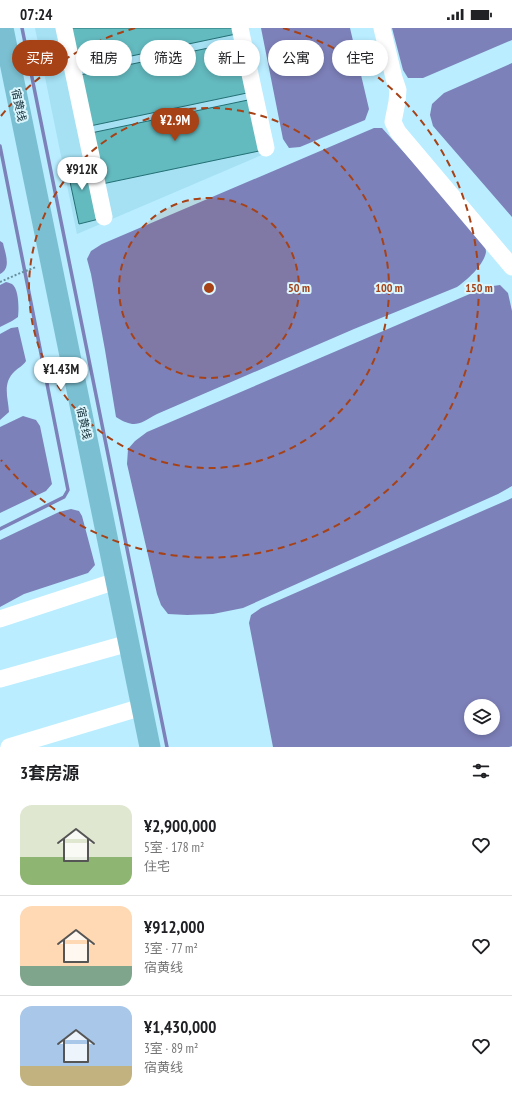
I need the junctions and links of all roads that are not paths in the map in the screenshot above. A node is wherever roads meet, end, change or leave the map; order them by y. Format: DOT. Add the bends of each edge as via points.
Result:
graph roads {
  1 [pos="3,28"];
  2 [pos="64,28"];
  3 [pos="240,28"];
  4 [pos="382,28"];
  5 [pos="266,148"];
  6 [pos="104,217"];
  7 [pos="512,267"];
  8 [pos="116,581"];
  9 [pos="0,619"];
  10 [pos="129,643"];
  11 [pos="0,679"];
  12 [pos="142,707"];
  13 [pos="9,747"];
  14 [pos="150,747"];
  1 -- 8 [label="main road, 宿黄线"];
  2 -- 6 [label="lane"];
  3 -- 5 [label="lane"];
  4 -- 7 [label="lane" via="398,90 393,122 398,132"];
  8 -- 9 [label="lane"];
  8 -- 10 [label="main road, 宿黄线"];
  10 -- 11 [label="lane"];
  10 -- 12 [label="main road, 宿黄线"];
  12 -- 13 [label="lane"];
  12 -- 14 [label="main road, 宿黄线"];
}
